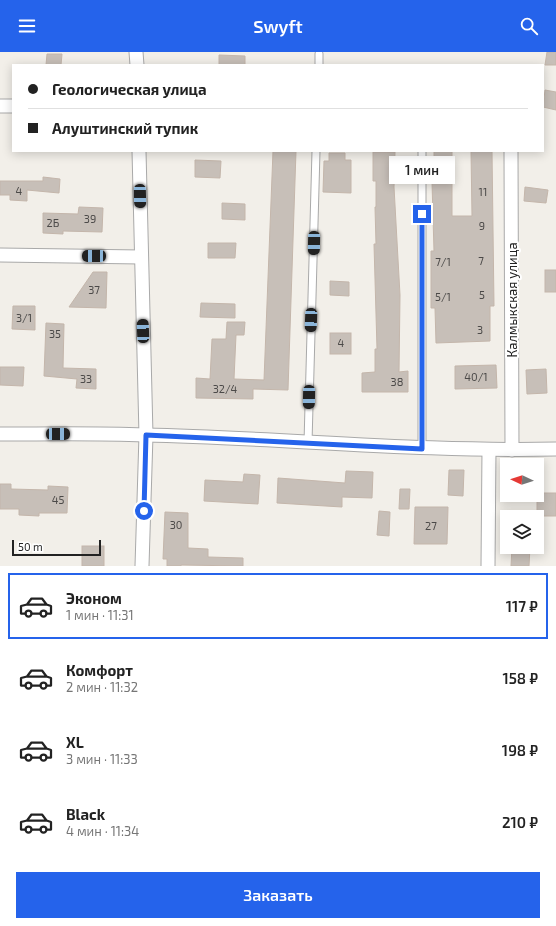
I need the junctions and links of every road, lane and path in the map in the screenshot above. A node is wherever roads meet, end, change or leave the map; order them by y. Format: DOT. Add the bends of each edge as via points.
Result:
graph roads {
  1 [pos="136,52"];
  2 [pos="319,54"];
  3 [pos="137,64"];
  4 [pos="319,64"];
  5 [pos="0,106"];
  6 [pos="12,106"];
  7 [pos="139,152"];
  8 [pos="316,152"];
  9 [pos="422,152"];
  10 [pos="511,152"];
  11 [pos="0,255"];
  12 [pos="141,257"];
  13 [pos="0,434"];
  14 [pos="146,435"];
  15 [pos="308,443"];
  16 [pos="422,449"];
  17 [pos="556,449"];
  18 [pos="488,450"];
  19 [pos="512,450"];
  20 [pos="142,566"];
  21 [pos="488,566"];
  1 -- 3 [label="street"];
  2 -- 4 [label="lane"];
  5 -- 6 [label="street"];
  7 -- 12 [label="street"];
  8 -- 15 [label="lane"];
  9 -- 16 [label="lane"];
  10 -- 19 [label="street, Калмыкская улица"];
  11 -- 12 [label="street"];
  12 -- 14 [label="street"];
  13 -- 14 [label="street"];
  14 -- 15 [label="street"];
  14 -- 20 [label="street"];
  15 -- 16 [label="street"];
  16 -- 18 [label="street"];
  17 -- 19 [label="street"];
  18 -- 19 [label="street"];
  18 -- 21 [label="street"];
}
